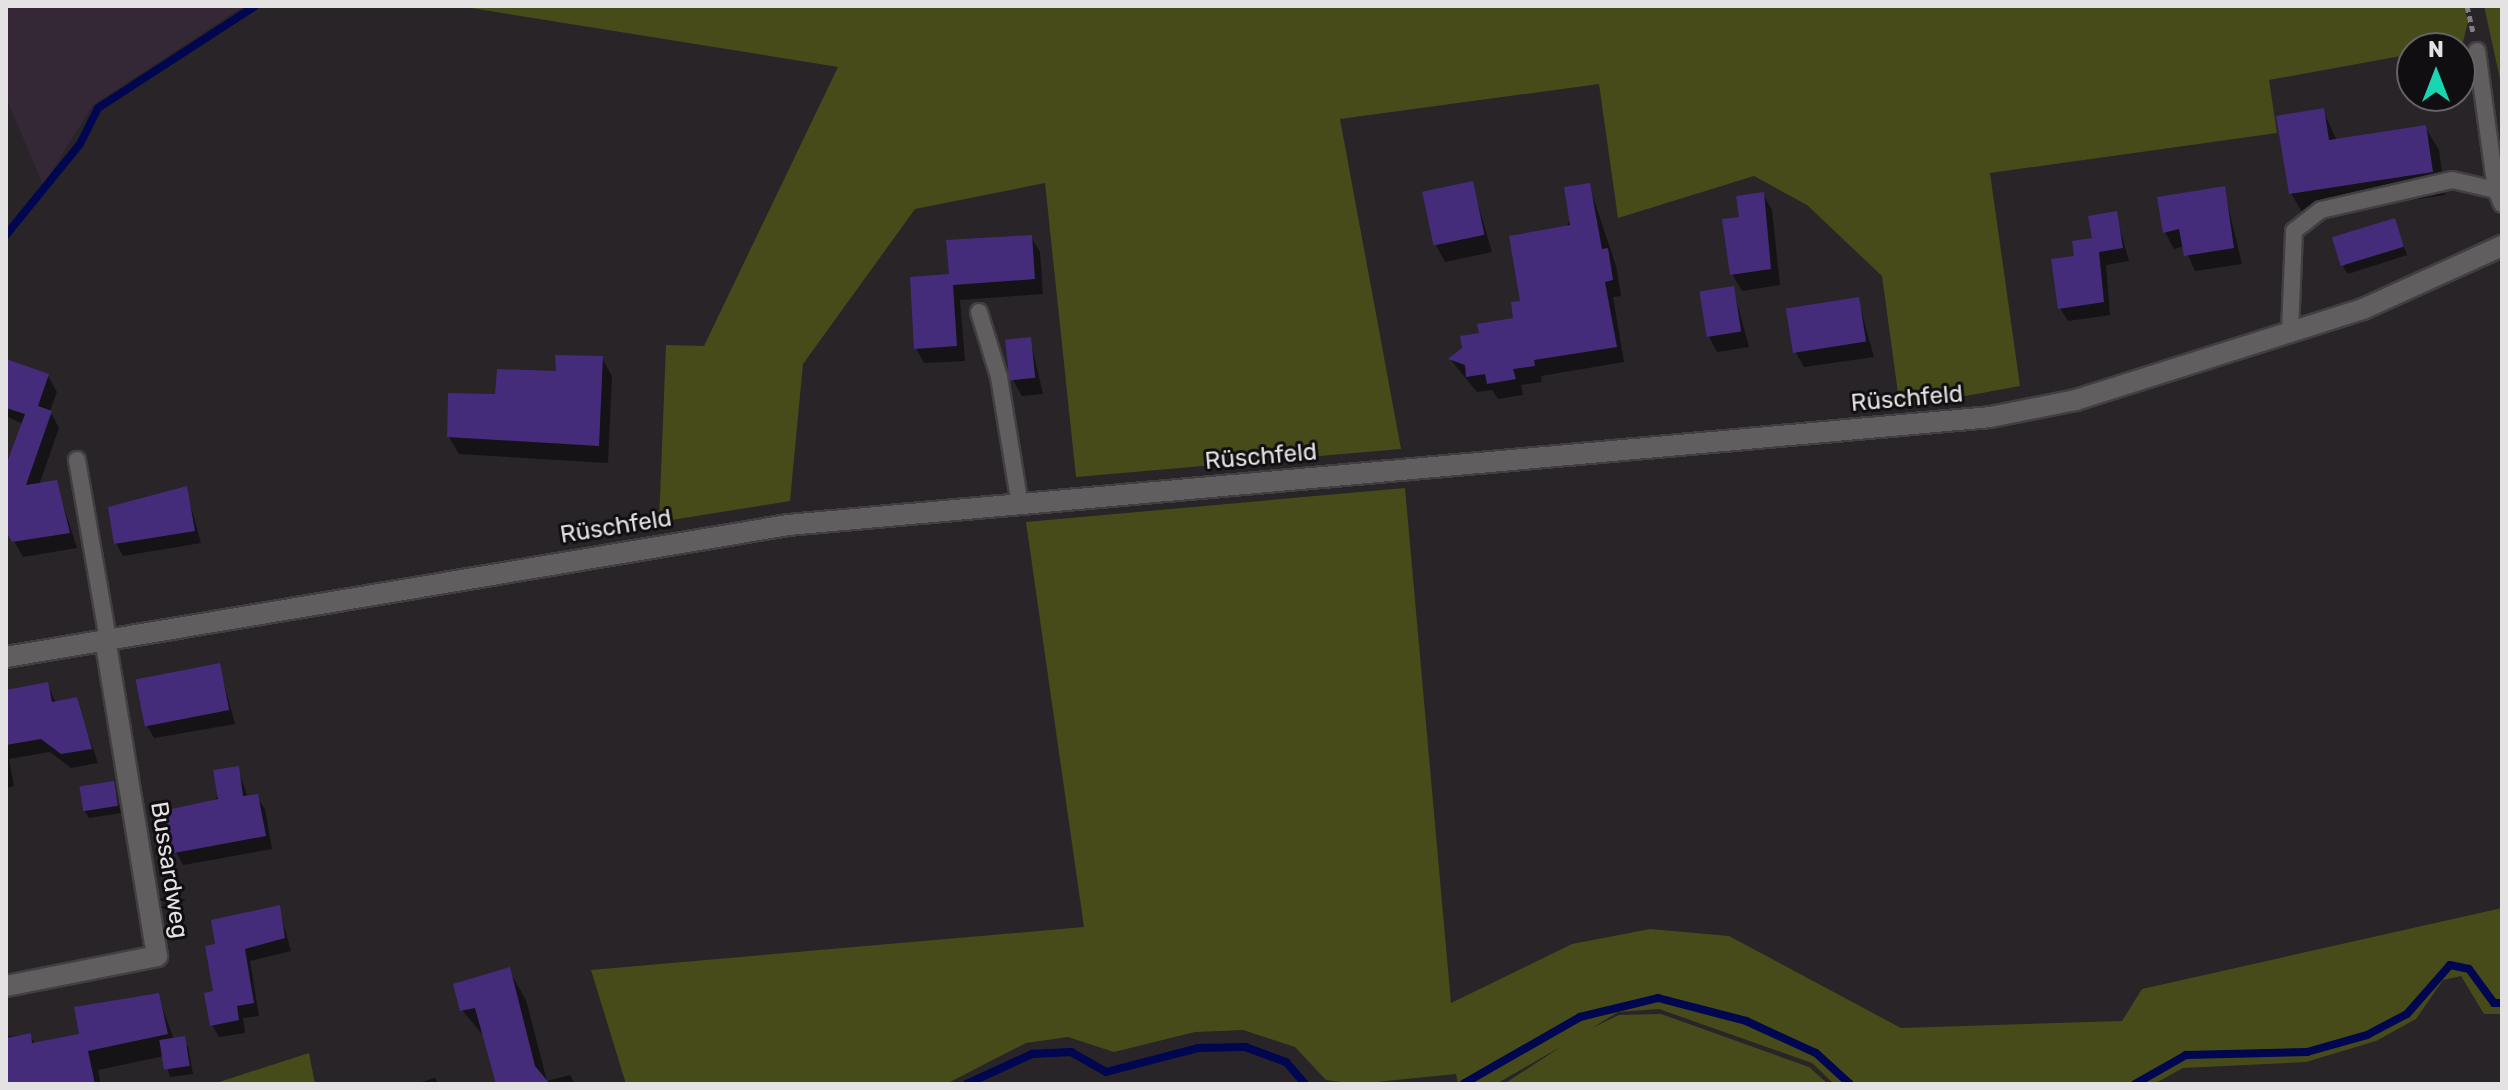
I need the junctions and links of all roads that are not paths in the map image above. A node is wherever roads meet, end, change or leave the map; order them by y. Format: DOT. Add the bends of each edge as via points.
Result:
graph roads {
  1 [pos="2477,51"];
  2 [pos="2499,197"];
  3 [pos="2502,246"];
  4 [pos="979,312"];
  5 [pos="2290,332"];
  6 [pos="77,460"];
  7 [pos="1020,505"];
  8 [pos="107,640"];
  9 [pos="6,657"];
  10 [pos="6,986"];
  1 -- 2 [label="lane"];
  2 -- 5 [label="lane" via="2452,180 2321,210 2294,231"];
  3 -- 5 [label="street, Rüschfeld" via="2363,309"];
  4 -- 7 [label="lane" via="999,377"];
  5 -- 7 [label="street, Rüschfeld" via="2076,400 1990,417"];
  6 -- 8 [label="lane"];
  7 -- 8 [label="street, Rüschfeld" via="788,525"];
  8 -- 9 [label="street, Rüschfeld"];
  8 -- 10 [label="street, Bussardweg" via="157,956"];
}
